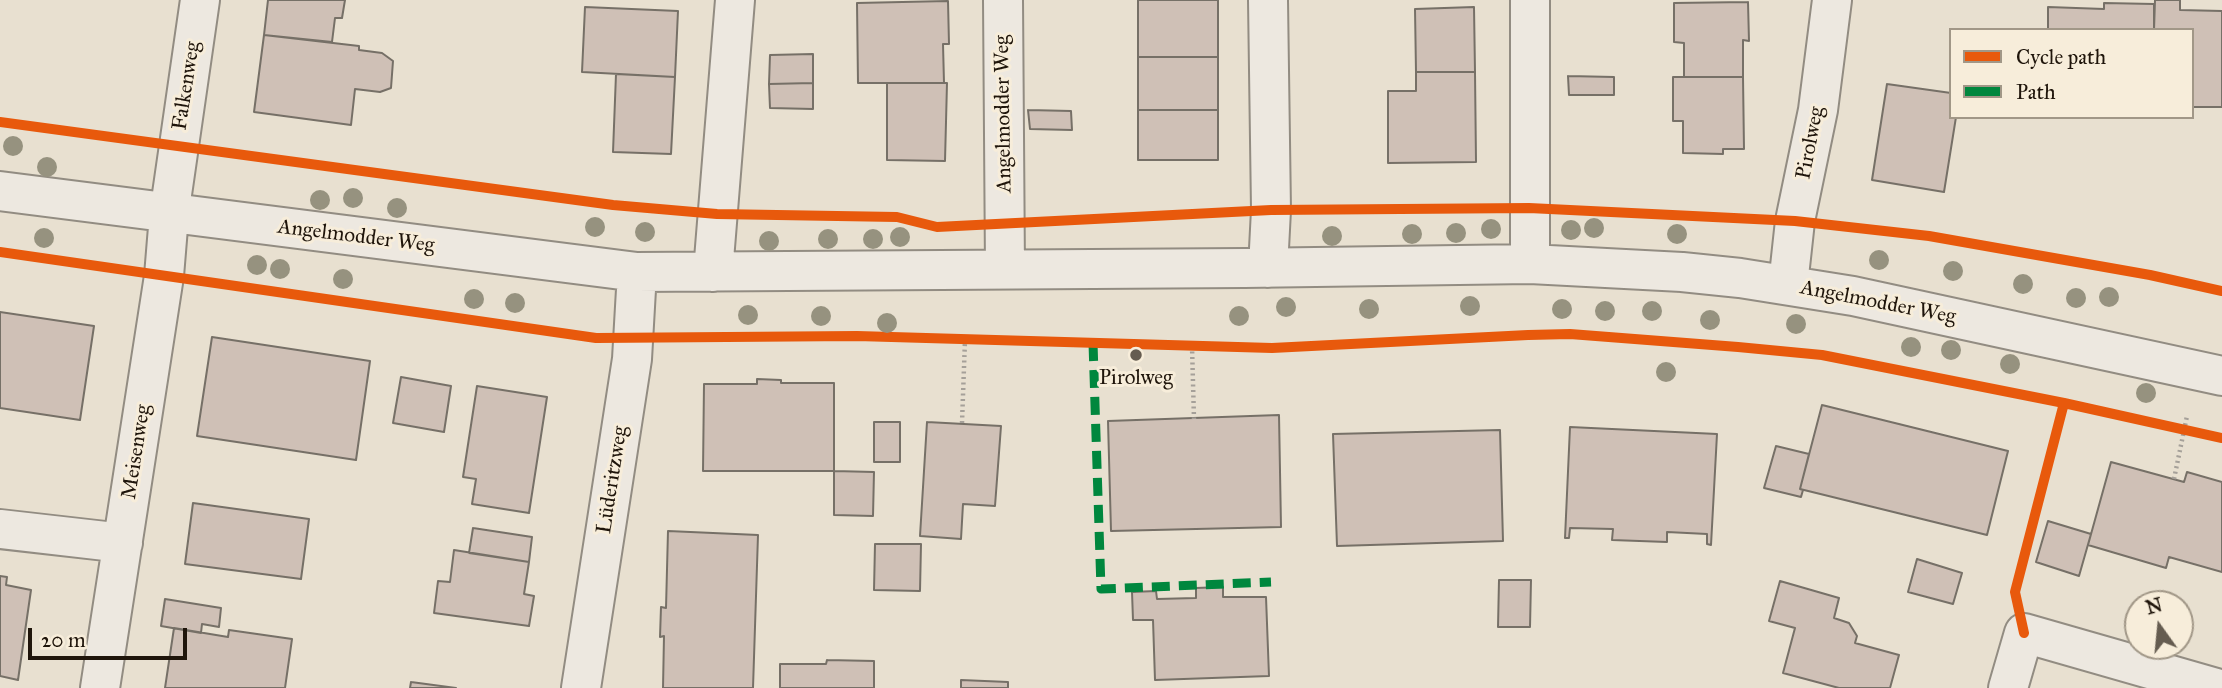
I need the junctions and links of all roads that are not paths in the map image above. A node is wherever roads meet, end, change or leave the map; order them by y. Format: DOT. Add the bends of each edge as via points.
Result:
graph roads {
  1 [pos="200,0"];
  2 [pos="735,0"];
  3 [pos="1003,0"];
  4 [pos="1268,0"];
  5 [pos="1530,0"];
  6 [pos="1832,0"];
  7 [pos="0,191"];
  8 [pos="169,215"];
  9 [pos="1530,264"];
  10 [pos="1268,268"];
  11 [pos="1005,269"];
  12 [pos="637,272"];
  13 [pos="713,272"];
  14 [pos="1788,285"];
  15 [pos="2222,376"];
  16 [pos="0,529"];
  17 [pos="123,543"];
  18 [pos="100,688"];
  19 [pos="581,688"];
  20 [pos="2008,688"];
  21 [pos="2216,688"];
  1 -- 8 [label="street, Falkenweg"];
  2 -- 13 [label="street"];
  3 -- 11 [label="street, Angelmodder Weg"];
  4 -- 10 [label="street"];
  5 -- 9 [label="street"];
  6 -- 14 [label="street, Pirolweg"];
  7 -- 8 [label="street, Angelmodder Weg"];
  8 -- 12 [label="street, Angelmodder Weg"];
  8 -- 17 [label="street, Meisenweg" via="164,276"];
  9 -- 10 [label="street, Angelmodder Weg"];
  9 -- 14 [label="street, Angelmodder Weg" via="1682,272"];
  10 -- 11 [label="street, Angelmodder Weg"];
  11 -- 13 [label="street, Angelmodder Weg"];
  12 -- 13 [label="street, Angelmodder Weg"];
  12 -- 19 [label="street, Lüderitzweg" via="632,359"];
  14 -- 15 [label="street, Angelmodder Weg"];
  16 -- 17 [label="street"];
  17 -- 18 [label="street, Meisenweg"];
  20 -- 21 [label="street" via="2024,633"];
}
